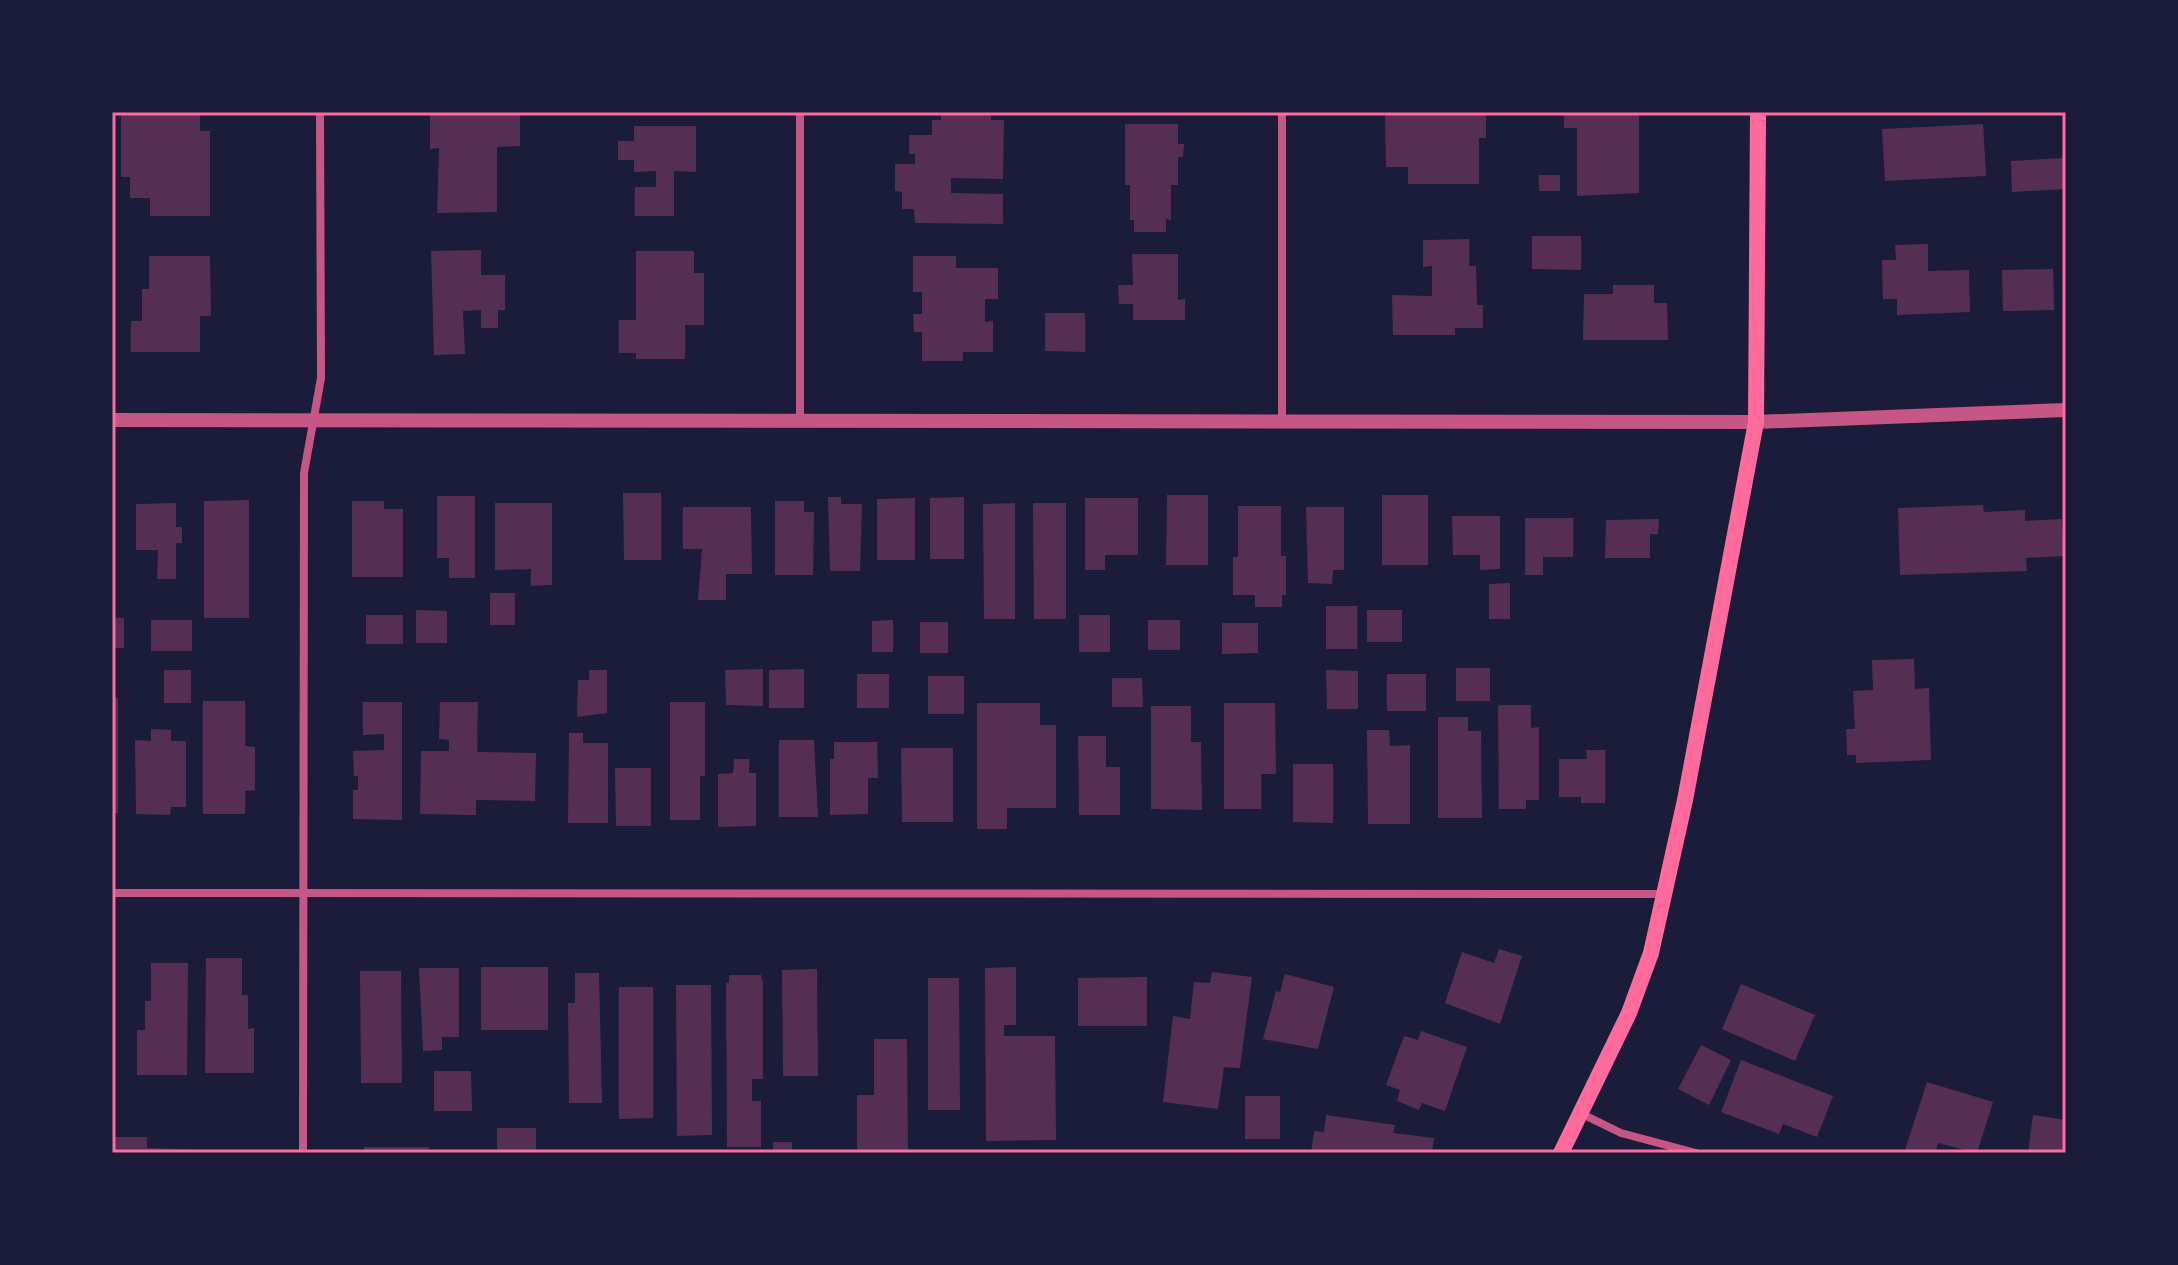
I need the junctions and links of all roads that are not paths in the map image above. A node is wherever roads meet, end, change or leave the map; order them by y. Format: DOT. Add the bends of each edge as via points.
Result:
graph roads {
  1 [pos="320,112"];
  2 [pos="800,112"];
  3 [pos="1282,112"];
  4 [pos="1758,112"];
  5 [pos="2066,410"];
  6 [pos="112,420"];
  7 [pos="310,421"];
  8 [pos="800,422"];
  9 [pos="1282,422"];
  10 [pos="1756,422"];
  11 [pos="112,893"];
  12 [pos="303,894"];
  13 [pos="1664,894"];
  14 [pos="1580,1113"];
  15 [pos="303,1153"];
  16 [pos="1561,1153"];
  17 [pos="1696,1153"];
  1 -- 7 [label="street" via="321,378"];
  2 -- 8 [label="street"];
  3 -- 9 [label="street"];
  4 -- 10 [label="main road"];
  5 -- 10 [label="street"];
  6 -- 7 [label="street"];
  7 -- 8 [label="street"];
  7 -- 12 [label="street" via="304,481"];
  8 -- 9 [label="street"];
  9 -- 10 [label="street"];
  10 -- 13 [label="main road"];
  11 -- 12 [label="street"];
  12 -- 13 [label="street"];
  12 -- 15 [label="street"];
  13 -- 14 [label="main road" via="1651,953 1629,1013"];
  14 -- 16 [label="main road"];
  14 -- 17 [label="street" via="1621,1133"];
}
